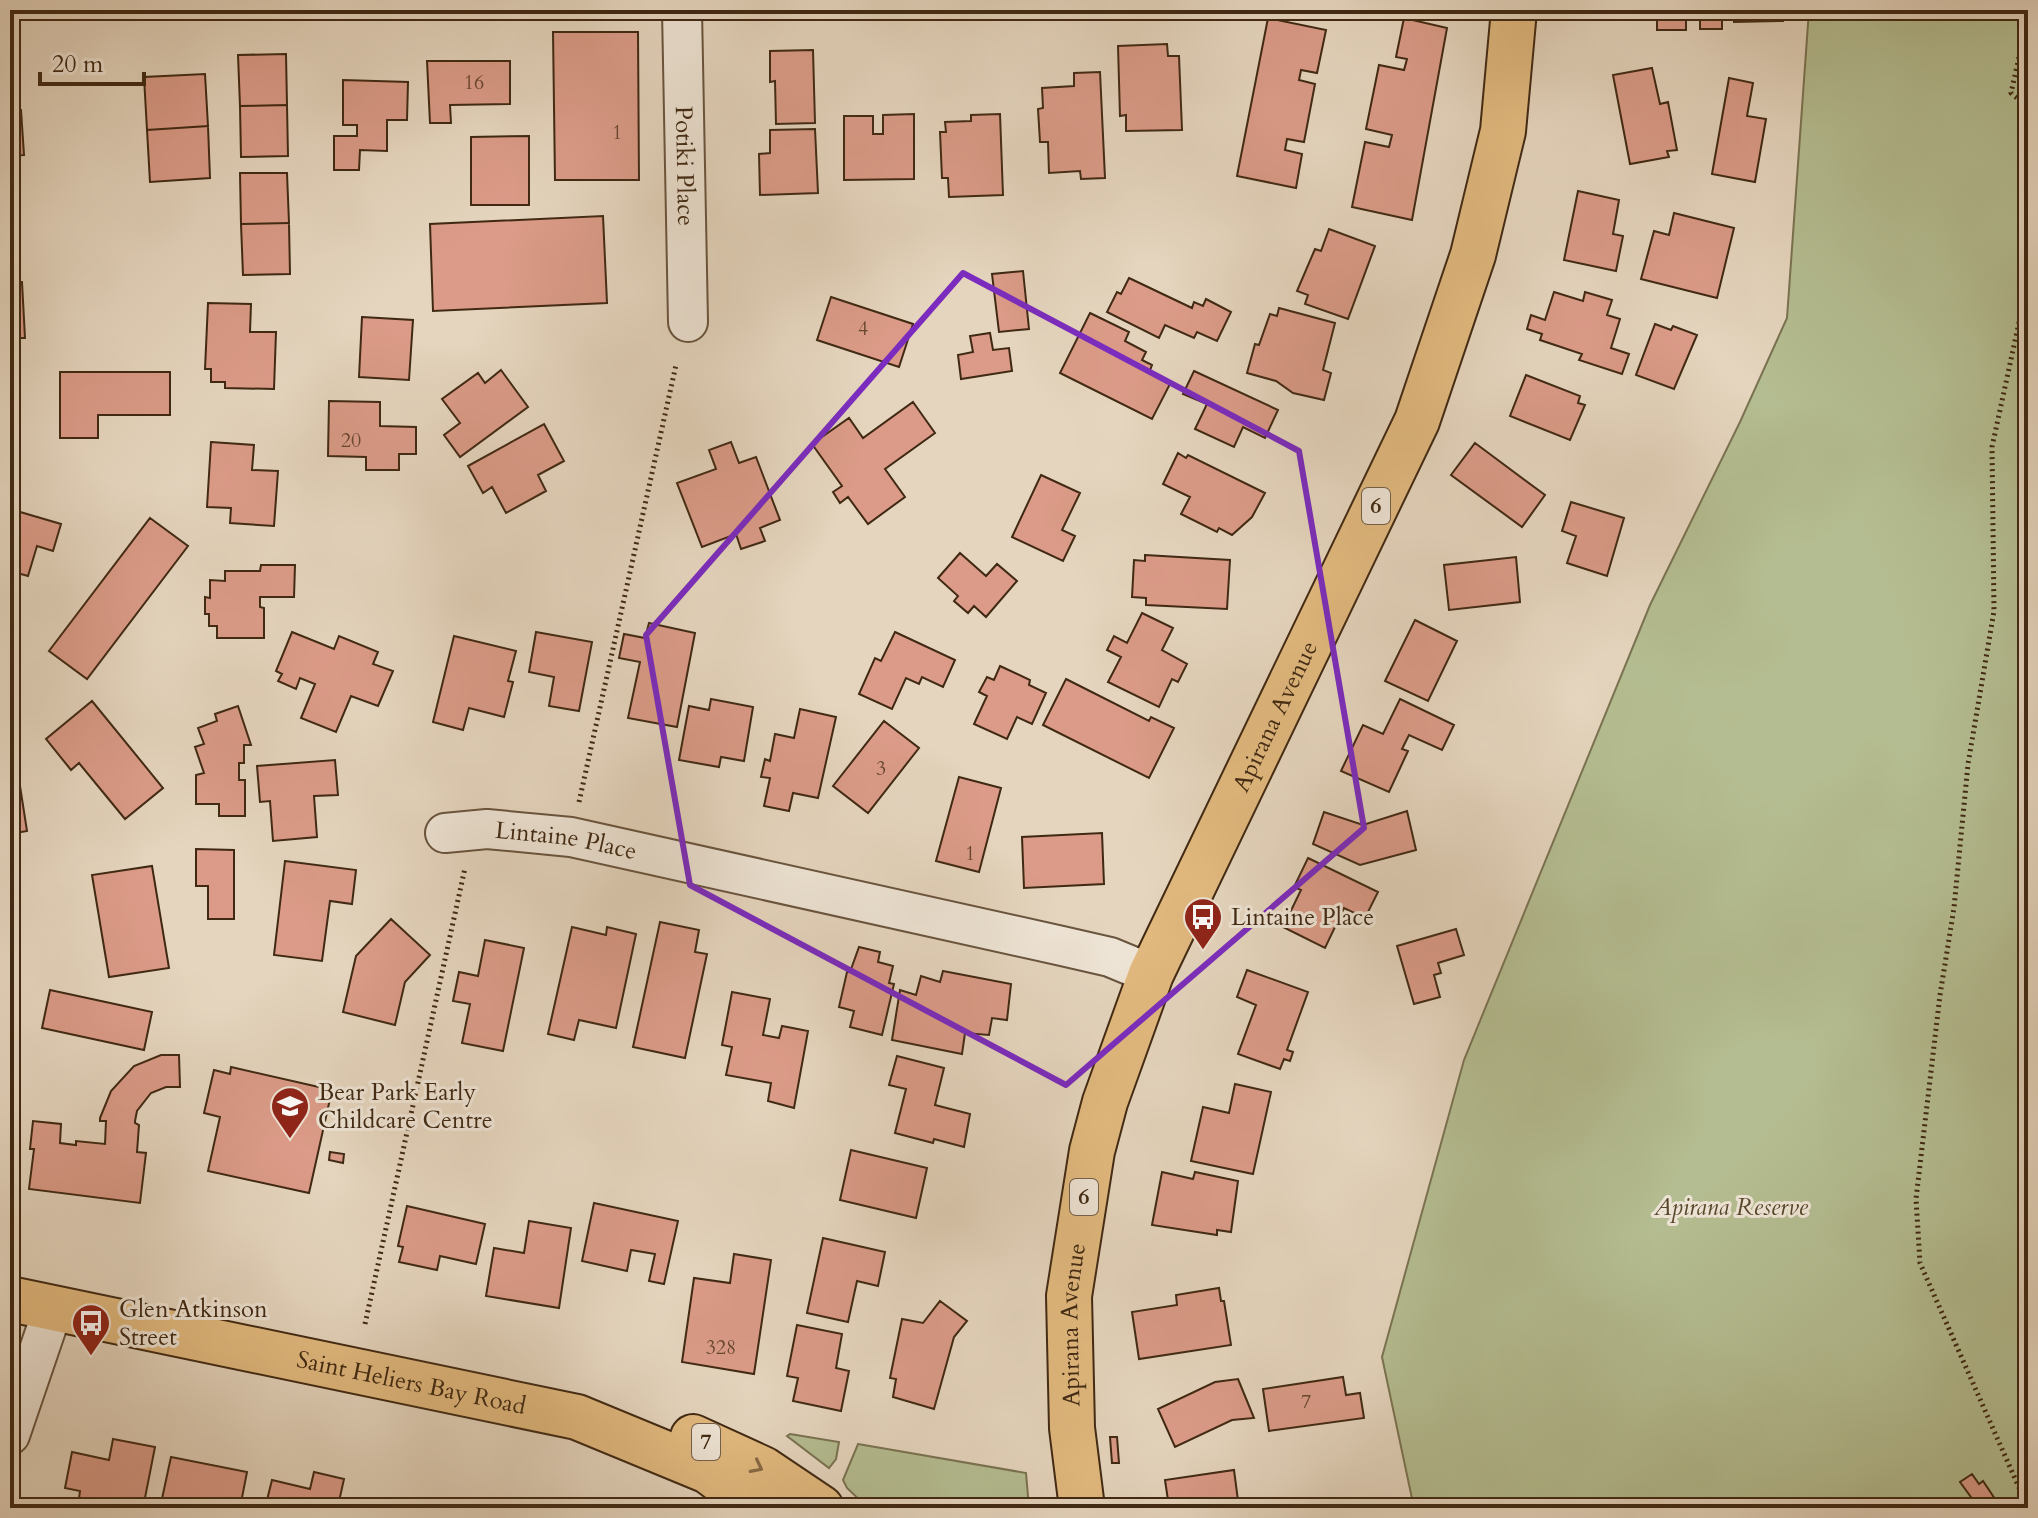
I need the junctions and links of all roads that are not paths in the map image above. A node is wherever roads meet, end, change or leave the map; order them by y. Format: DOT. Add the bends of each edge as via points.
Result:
graph roads {
  1 [pos="682,10"];
  2 [pos="1514,10"];
  3 [pos="688,322"];
  4 [pos="445,833"];
  5 [pos="1151,974"];
  6 [pos="10,1299"];
  7 [pos="53,1309"];
  8 [pos="577,1417"];
  9 [pos="1072,1428"];
  10 [pos="10,1435"];
  11 [pos="758,1508"];
  12 [pos="821,1508"];
  13 [pos="1051,1508"];
  14 [pos="1082,1508"];
  1 -- 3 [label="street, Potiki Place"];
  2 -- 5 [label="main road, Apirana Avenue / 6" via="1499,146 1473,255 1417,421"];
  4 -- 5 [label="street, Lintaine Place" via="487,829 571,837 1110,957"];
  5 -- 9 [label="main road, Apirana Avenue / 6" via="1092,1151 1069,1296"];
  6 -- 7 [label="main road, Saint Heliers Bay Road / 7"];
  7 -- 8 [label="main road, Saint Heliers Bay Road / 7"];
  7 -- 10 [label="street"];
  8 -- 11 [label="main road, Saint Heliers Bay Road / 7" via="708,1471"];
  8 -- 12 [label="main road, Saint Heliers Bay Road / 7, one-way" via="621,1415 695,1438 763,1469"];
  9 -- 13 [label="main road, Apirana Avenue / 6"];
  9 -- 14 [label="main road, Apirana Avenue / 6"];
}
